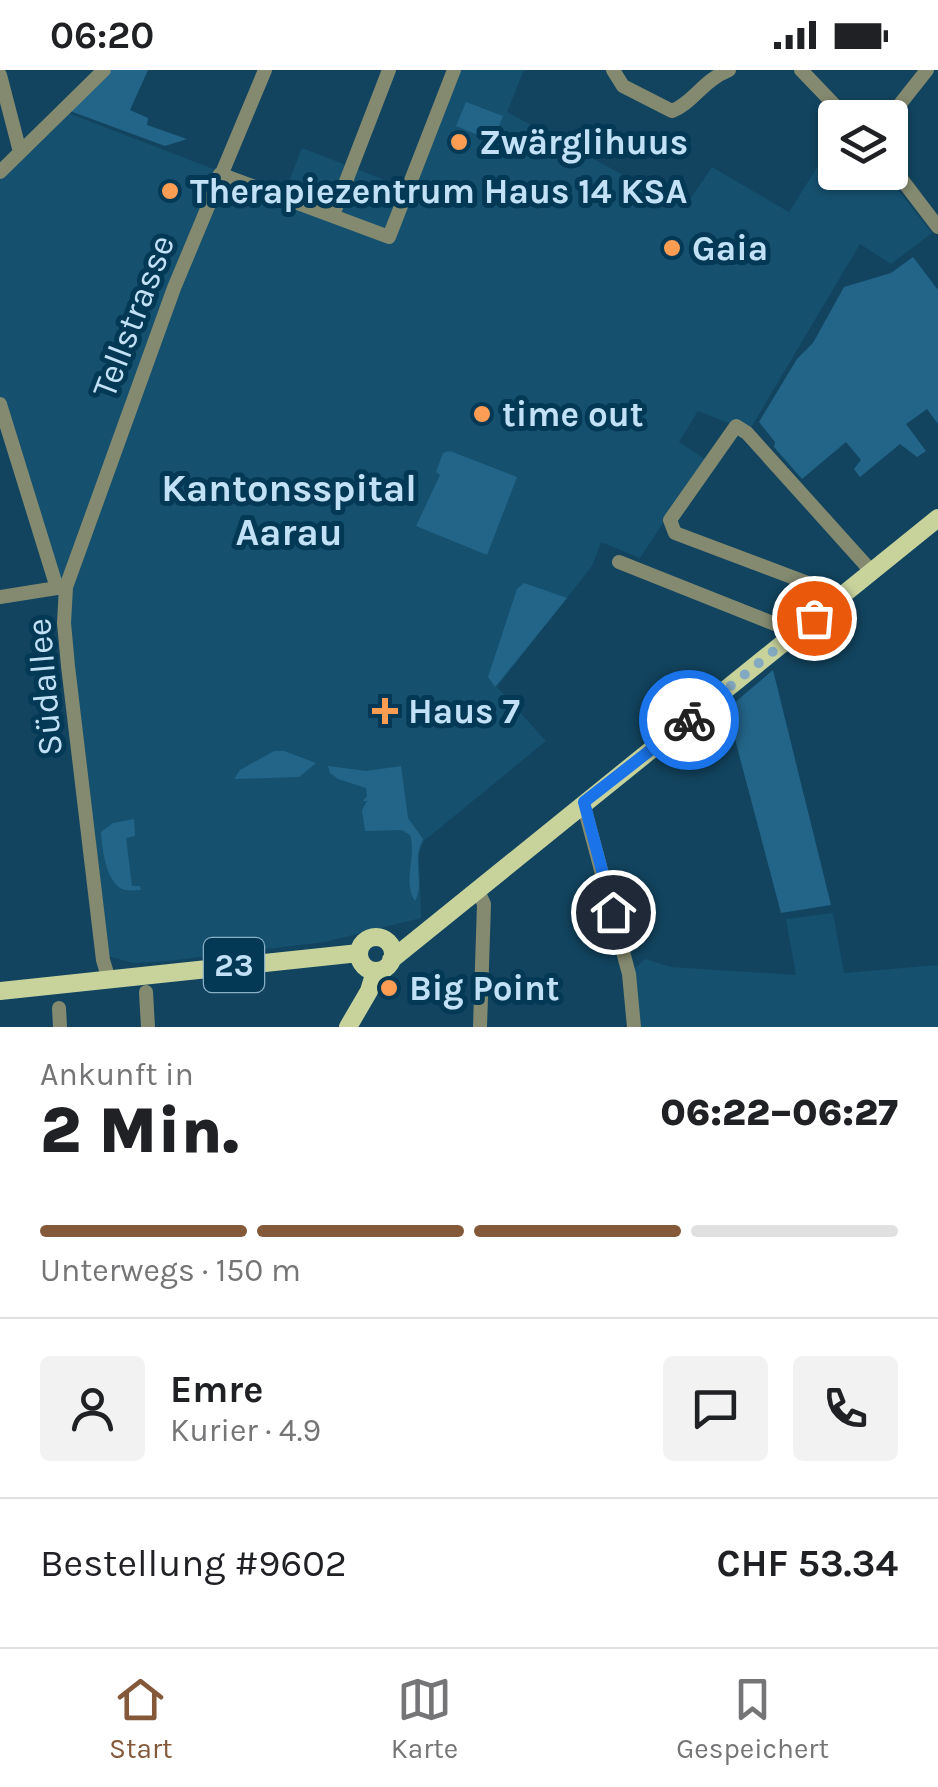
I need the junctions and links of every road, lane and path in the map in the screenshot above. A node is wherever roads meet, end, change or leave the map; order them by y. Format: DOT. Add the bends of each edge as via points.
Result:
graph roads {
  1 [pos="265,70"];
  2 [pos="389,70"];
  3 [pos="454,70"];
  4 [pos="613,70"];
  5 [pos="728,70"];
  6 [pos="801,70"];
  7 [pos="927,70"];
  8 [pos="101,72"];
  9 [pos="0,74"];
  10 [pos="830,100"];
  11 [pos="904,100"];
  12 [pos="20,152"];
  13 [pos="0,172"];
  14 [pos="220,174"];
  15 [pos="908,188"];
  16 [pos="333,215"];
  17 [pos="938,227"];
  18 [pos="0,404"];
  19 [pos="938,518"];
  20 [pos="620,562"];
  21 [pos="872,572"];
  22 [pos="62,587"];
  23 [pos="0,598"];
  24 [pos="838,598"];
  25 [pos="790,638"];
  26 [pos="584,802"];
  27 [pos="478,888"];
  28 [pos="424,933"];
  29 [pos="386,941"];
  30 [pos="359,953"];
  31 [pos="392,960"];
  32 [pos="375,971"];
  33 [pos="109,980"];
  34 [pos="0,992"];
  35 [pos="146,992"];
  36 [pos="59,1008"];
  37 [pos="60,1027"];
  38 [pos="148,1027"];
  39 [pos="348,1027"];
  40 [pos="480,1027"];
  41 [pos="634,1027"];
  1 -- 14 [label="street, Tellstrasse"];
  2 -- 16 [label="street"];
  3 -- 16 [label="street" via="389,237"];
  4 -- 5 [label="street" via="624,86 672,111"];
  6 -- 10 [label="street"];
  7 -- 11 [label="street"];
  8 -- 12 [label="street"];
  9 -- 12 [label="street"];
  12 -- 13 [label="street"];
  14 -- 16 [label="street"];
  14 -- 22 [label="street, Tellstrasse"];
  15 -- 17 [label="street"];
  18 -- 22 [label="street, Südallee"];
  19 -- 21 [label="main road, 23"];
  20 -- 25 [label="street" via="780,626"];
  21 -- 24 [label="main road, 23"];
  21 -- 24 [label="street" via="736,426 670,526"];
  22 -- 23 [label="street"];
  22 -- 33 [label="street, Südallee"];
  24 -- 25 [label="main road, 23"];
  25 -- 26 [label="main road, 23"];
  26 -- 27 [label="main road, 23"];
  26 -- 41 [label="street" via="629,974"];
  27 -- 28 [label="main road, 23"];
  27 -- 40 [label="street" via="484,904"];
  28 -- 29 [label="main road, 23"];
  28 -- 31 [label="main road, 23"];
  29 -- 30 [label="main road, 23" via="369,939"];
  29 -- 31 [label="main road"];
  30 -- 32 [label="main road"];
  30 -- 33 [label="main road, 23"];
  31 -- 32 [label="main road, 23"];
  32 -- 39 [label="main road"];
  33 -- 34 [label="main road, 23"];
  35 -- 38 [label="street"];
  36 -- 37 [label="street"];
}
